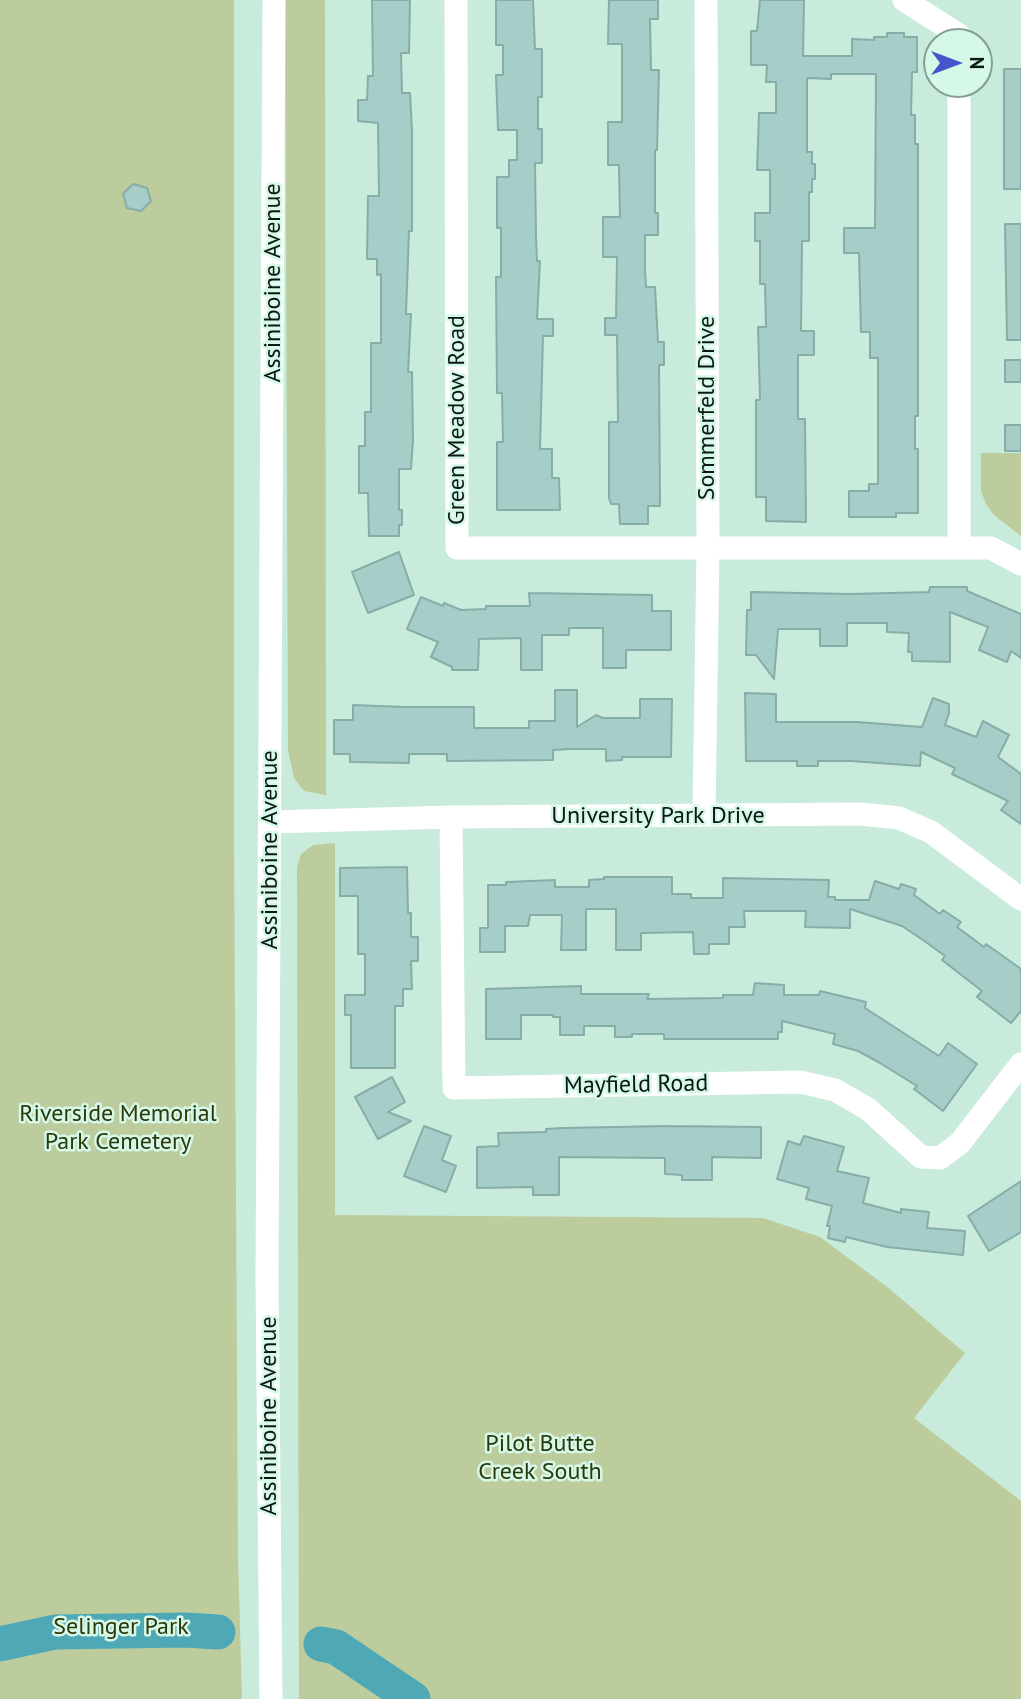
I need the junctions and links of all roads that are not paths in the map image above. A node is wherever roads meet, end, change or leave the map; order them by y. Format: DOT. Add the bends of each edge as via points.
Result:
graph roads {
  1 [pos="274,0"];
  2 [pos="456,0"];
  3 [pos="706,0"];
  4 [pos="904,0"];
  5 [pos="948,28"];
  6 [pos="959,98"];
  7 [pos="708,548"];
  8 [pos="959,548"];
  9 [pos="1021,564"];
  10 [pos="704,815"];
  11 [pos="451,817"];
  12 [pos="270,822"];
  13 [pos="1021,899"];
  14 [pos="1021,1064"];
  15 [pos="271,1699"];
  1 -- 12 [label="street, Assiniboine Avenue"];
  2 -- 7 [label="street, Green Meadow Road" via="457,548"];
  3 -- 7 [label="street, Sommerfeld Drive"];
  4 -- 5 [label="street"];
  6 -- 8 [label="street"];
  7 -- 8 [label="street, Green Meadow Road"];
  7 -- 10 [label="street, Sommerfeld Drive"];
  8 -- 9 [label="street, Green Meadow Road" via="990,548"];
  10 -- 11 [label="street, University Park Drive"];
  10 -- 13 [label="street, University Park Drive" via="899,818 931,832"];
  11 -- 12 [label="street, University Park Drive"];
  11 -- 14 [label="street, Mayfield Road" via="454,1088 800,1082 835,1090 868,1109 921,1157 940,1158 960,1143"];
  12 -- 15 [label="street, Assiniboine Avenue" via="267,1277"];
}
